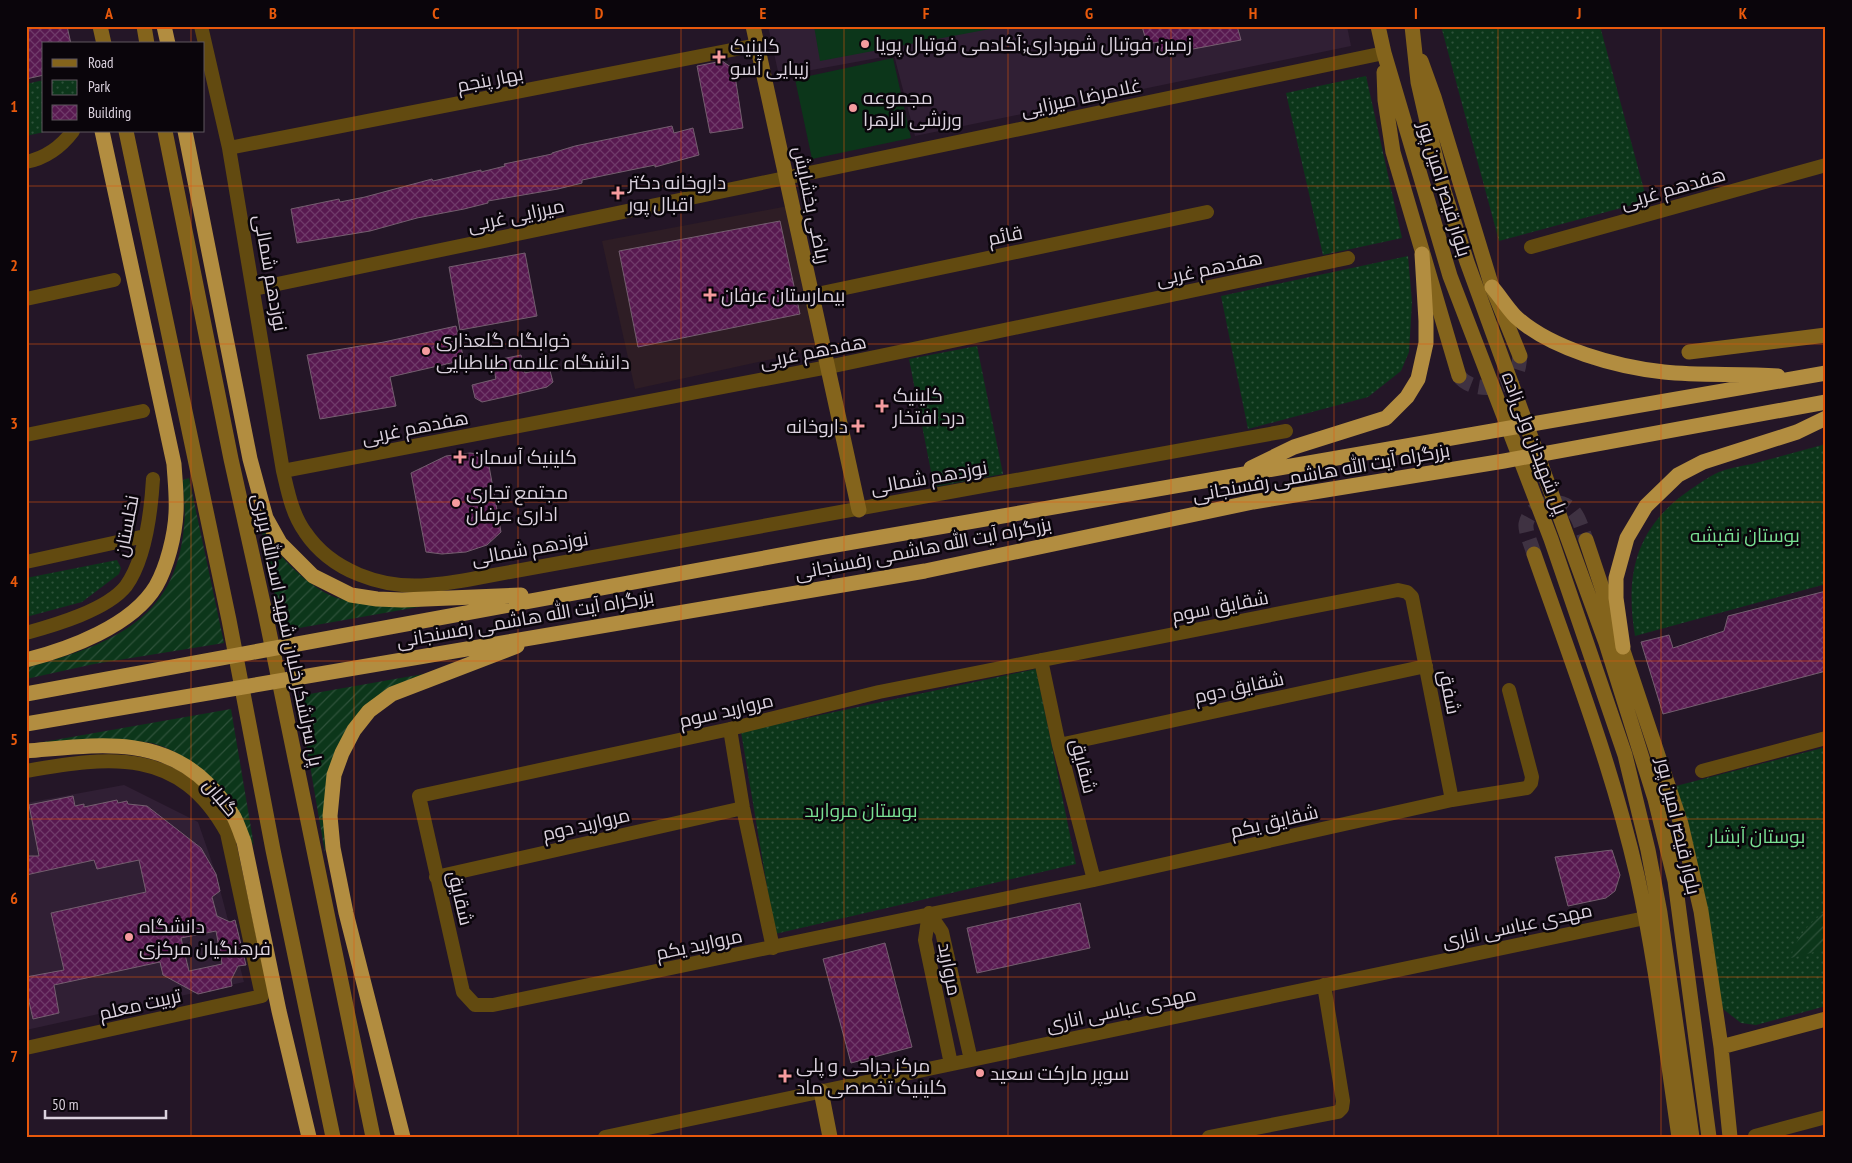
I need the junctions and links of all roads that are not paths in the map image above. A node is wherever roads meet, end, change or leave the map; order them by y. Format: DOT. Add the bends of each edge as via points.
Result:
graph roads {
  1 [pos="100,26"];
  2 [pos="144,26"];
  3 [pos="164,26"];
  4 [pos="201,26"];
  5 [pos="753,26"];
  6 [pos="1378,26"];
  7 [pos="1412,33"];
  8 [pos="104,42"];
  9 [pos="147,42"];
  10 [pos="168,42"];
  11 [pos="205,42"];
  12 [pos="205,43"];
  13 [pos="757,46"];
  14 [pos="1384,53"];
  15 [pos="72,132"];
  16 [pos="102,132"];
  17 [pos="126,132"];
  18 [pos="166,132"];
  19 [pos="185,132"];
  20 [pos="229,148"];
  21 [pos="26,162"];
  22 [pos="1826,165"];
  23 [pos="786,178"];
  24 [pos="1207,212"];
  25 [pos="1531,247"];
  26 [pos="1422,254"];
  27 [pos="1348,258"];
  28 [pos="114,280"];
  29 [pos="1492,286"];
  30 [pos="254,289"];
  31 [pos="812,295"];
  32 [pos="26,299"];
  33 [pos="1826,335"];
  34 [pos="1689,352"];
  35 [pos="1502,356"];
  36 [pos="1520,356"];
  37 [pos="1482,361"];
  38 [pos="828,368"];
  39 [pos="1826,373"];
  40 [pos="1460,376"];
  41 [pos="1799,378"];
  42 [pos="1826,402"];
  43 [pos="143,410"];
  44 [pos="1826,418"];
  45 [pos="1286,431"];
  46 [pos="26,435"];
  47 [pos="283,471"];
  48 [pos="1235,476"];
  49 [pos="152,479"];
  50 [pos="859,510"];
  51 [pos="1567,535"];
  52 [pos="145,536"];
  53 [pos="1551,539"];
  54 [pos="1586,540"];
  55 [pos="1534,554"];
  56 [pos="26,562"];
  57 [pos="1407,592"];
  58 [pos="575,593"];
  59 [pos="26,633"];
  60 [pos="546,635"];
  61 [pos="1623,647"];
  62 [pos="26,660"];
  63 [pos="1041,660"];
  64 [pos="1426,666"];
  65 [pos="1509,690"];
  66 [pos="26,694"];
  67 [pos="26,724"];
  68 [pos="730,729"];
  69 [pos="1826,738"];
  70 [pos="1059,745"];
  71 [pos="26,751"];
  72 [pos="26,771"];
  73 [pos="1702,771"];
  74 [pos="419,796"];
  75 [pos="1452,800"];
  76 [pos="743,808"];
  77 [pos="436,877"];
  78 [pos="1094,880"];
  79 [pos="929,913"];
  80 [pos="1645,918"];
  81 [pos="773,948"];
  82 [pos="1324,985"];
  83 [pos="262,996"];
  84 [pos="475,1005"];
  85 [pos="1826,1019"];
  86 [pos="1721,1047"];
  87 [pos="26,1048"];
  88 [pos="971,1060"];
  89 [pos="951,1064"];
  90 [pos="821,1091"];
  91 [pos="1826,1117"];
  92 [pos="1755,1136"];
  93 [pos="309,1137"];
  94 [pos="334,1137"];
  95 [pos="373,1137"];
  96 [pos="403,1137"];
  97 [pos="605,1137"];
  98 [pos="830,1137"];
  99 [pos="1209,1137"];
  100 [pos="1679,1137"];
  101 [pos="1692,1137"];
  102 [pos="1710,1137"];
  103 [pos="1730,1137"];
  1 -- 8 [label="main road"];
  2 -- 9 [label="main road"];
  3 -- 10 [label="highway"];
  4 -- 11 [label="street, نوزدهم شمالی"];
  5 -- 13 [label="main road, ریاضی بخشایش"];
  6 -- 14 [label="main road, بلوار قیصر امین پور"];
  7 -- 29 [label="main road"];
  7 -- 35 [label="main road, بلوار قیصر امین پور" via="1418,82 1444,191 1466,262"];
  12 -- 20 [label="street, نوزدهم شمالی"];
  13 -- 20 [label="street, بهار پنجم"];
  13 -- 23 [label="main road, ریاضی بخشایش"];
  14 -- 23 [label="street, غلامرضا میرزایی"];
  14 -- 26 [label="main road" via="1384,100 1393,152"];
  14 -- 37 [label="main road, بلوار قیصر امین پور" via="1450,276"];
  15 -- 21 [label="street" via="52,152"];
  16 -- 62 [label="highway" via="174,464 174,534 156,586 129,614 113,627 84,640"];
  17 -- 94 [label="main road"];
  18 -- 95 [label="main road, پل سرلشکر خلبان شهید اسدالله بربری"];
  19 -- 58 [label="highway" via="250,459 266,518 280,544 313,576 351,595 402,600"];
  20 -- 30 [label="street, نوزدهم شمالی"];
  22 -- 25 [label="street, هفدهم غربی"];
  23 -- 30 [label="street, میرزایی غربی"];
  23 -- 31 [label="main road, ریاضی بخشایش"];
  24 -- 31 [label="street, قائم"];
  26 -- 40 [label="main road"];
  26 -- 48 [label="highway" via="1426,343 1418,379 1407,397 1386,418 1294,447"];
  27 -- 38 [label="street, هفدهم غربی"];
  28 -- 32 [label="street"];
  29 -- 36 [label="main road"];
  29 -- 41 [label="highway" via="1514,316 1529,327 1554,342 1615,363 1663,372"];
  30 -- 47 [label="street, نوزدهم شمالی"];
  31 -- 38 [label="main road, ریاضی بخشایش"];
  33 -- 34 [label="main road"];
  35 -- 51 [label="main road, پل شهیدان ولی‌زاده"];
  37 -- 53 [label="main road, پل شهیدان ولی‌زاده"];
  38 -- 47 [label="street, هفدهم غربی"];
  38 -- 50 [label="main road, ریاضی بخشایش"];
  39 -- 41 [label="highway, بزرگراه آیت الله هاشمی رفسنجانی"];
  41 -- 48 [label="highway, بزرگراه آیت الله هاشمی رفسنجانی"];
  42 -- 60 [label="highway, بزرگراه آیت الله هاشمی رفسنجانی" via="1504,461 1253,502 925,571"];
  43 -- 46 [label="street"];
  44 -- 61 [label="highway" via="1797,432 1703,462 1678,475 1646,506 1627,538 1616,578"];
  45 -- 50 [label="street, نوزدهم شمالی"];
  47 -- 50 [label="street, نوزدهم شمالی" via="290,502 304,532 318,548 335,562 367,578 397,584 427,585 478,578"];
  48 -- 58 [label="highway, بزرگراه آیت الله هاشمی رفسنجانی"];
  49 -- 52 [label="street, نخلستان" via="151,509"];
  51 -- 102 [label="main road, بلوار قیصر امین پور" via="1629,712 1673,872"];
  52 -- 56 [label="street"];
  52 -- 59 [label="street, نخلستان" via="137,568 124,587 99,607"];
  53 -- 101 [label="main road, بلوار قیصر امین پور" via="1625,755 1648,850"];
  54 -- 61 [label="main road"];
  55 -- 80 [label="main road" via="1597,737 1629,842"];
  57 -- 63 [label="street, شقایق سوم" via="1398,590"];
  57 -- 64 [label="street, شفق" via="1412,597"];
  58 -- 66 [label="highway, بزرگراه آیت الله هاشمی رفسنجانی"];
  60 -- 67 [label="highway, بزرگراه آیت الله هاشمی رفسنجانی"];
  60 -- 96 [label="highway" via="392,694 369,711 354,730 334,775 330,796 333,848 355,950"];
  61 -- 86 [label="main road" via="1681,824 1701,911"];
  63 -- 68 [label="street, مروارید سوم" via="879,692"];
  63 -- 70 [label="street, شقایق"];
  64 -- 70 [label="street, شقایق دوم"];
  64 -- 75 [label="street, شفق"];
  65 -- 75 [label="street, شقایق یکم" via="1531,783 1527,788"];
  68 -- 74 [label="street, مروارید سوم"];
  68 -- 76 [label="street"];
  69 -- 73 [label="street"];
  70 -- 78 [label="street, شقایق"];
  71 -- 93 [label="highway" via="126,746 151,750 178,760 216,792 233,816 244,842"];
  72 -- 83 [label="street, گلبان" via="96,762 135,763 177,776 205,802 227,834"];
  74 -- 77 [label="street, شقایق"];
  75 -- 78 [label="street, شقایق یکم"];
  76 -- 77 [label="street, مروارید دوم"];
  76 -- 81 [label="street"];
  77 -- 84 [label="street, شقایق" via="463,992"];
  78 -- 79 [label="street, شقایق یکم"];
  79 -- 81 [label="street, مروارید یکم"];
  79 -- 88 [label="street, مروارید" via="942,932"];
  79 -- 89 [label="street, مروارید" via="924,940"];
  80 -- 82 [label="street, مهدی عباسی اناری"];
  80 -- 100 [label="main road"];
  81 -- 84 [label="street, مروارید یکم" via="493,1005"];
  82 -- 88 [label="street, مهدی عباسی اناری"];
  82 -- 99 [label="street" via="1342,1108 1338,1112"];
  83 -- 87 [label="street, تربیت معلم"];
  85 -- 86 [label="main road"];
  86 -- 103 [label="main road"];
  88 -- 89 [label="street, مهدی عباسی اناری"];
  89 -- 90 [label="street, مهدی عباسی اناری"];
  90 -- 97 [label="street, مهدی عباسی اناری"];
  90 -- 98 [label="main road"];
  91 -- 92 [label="street"];
}
